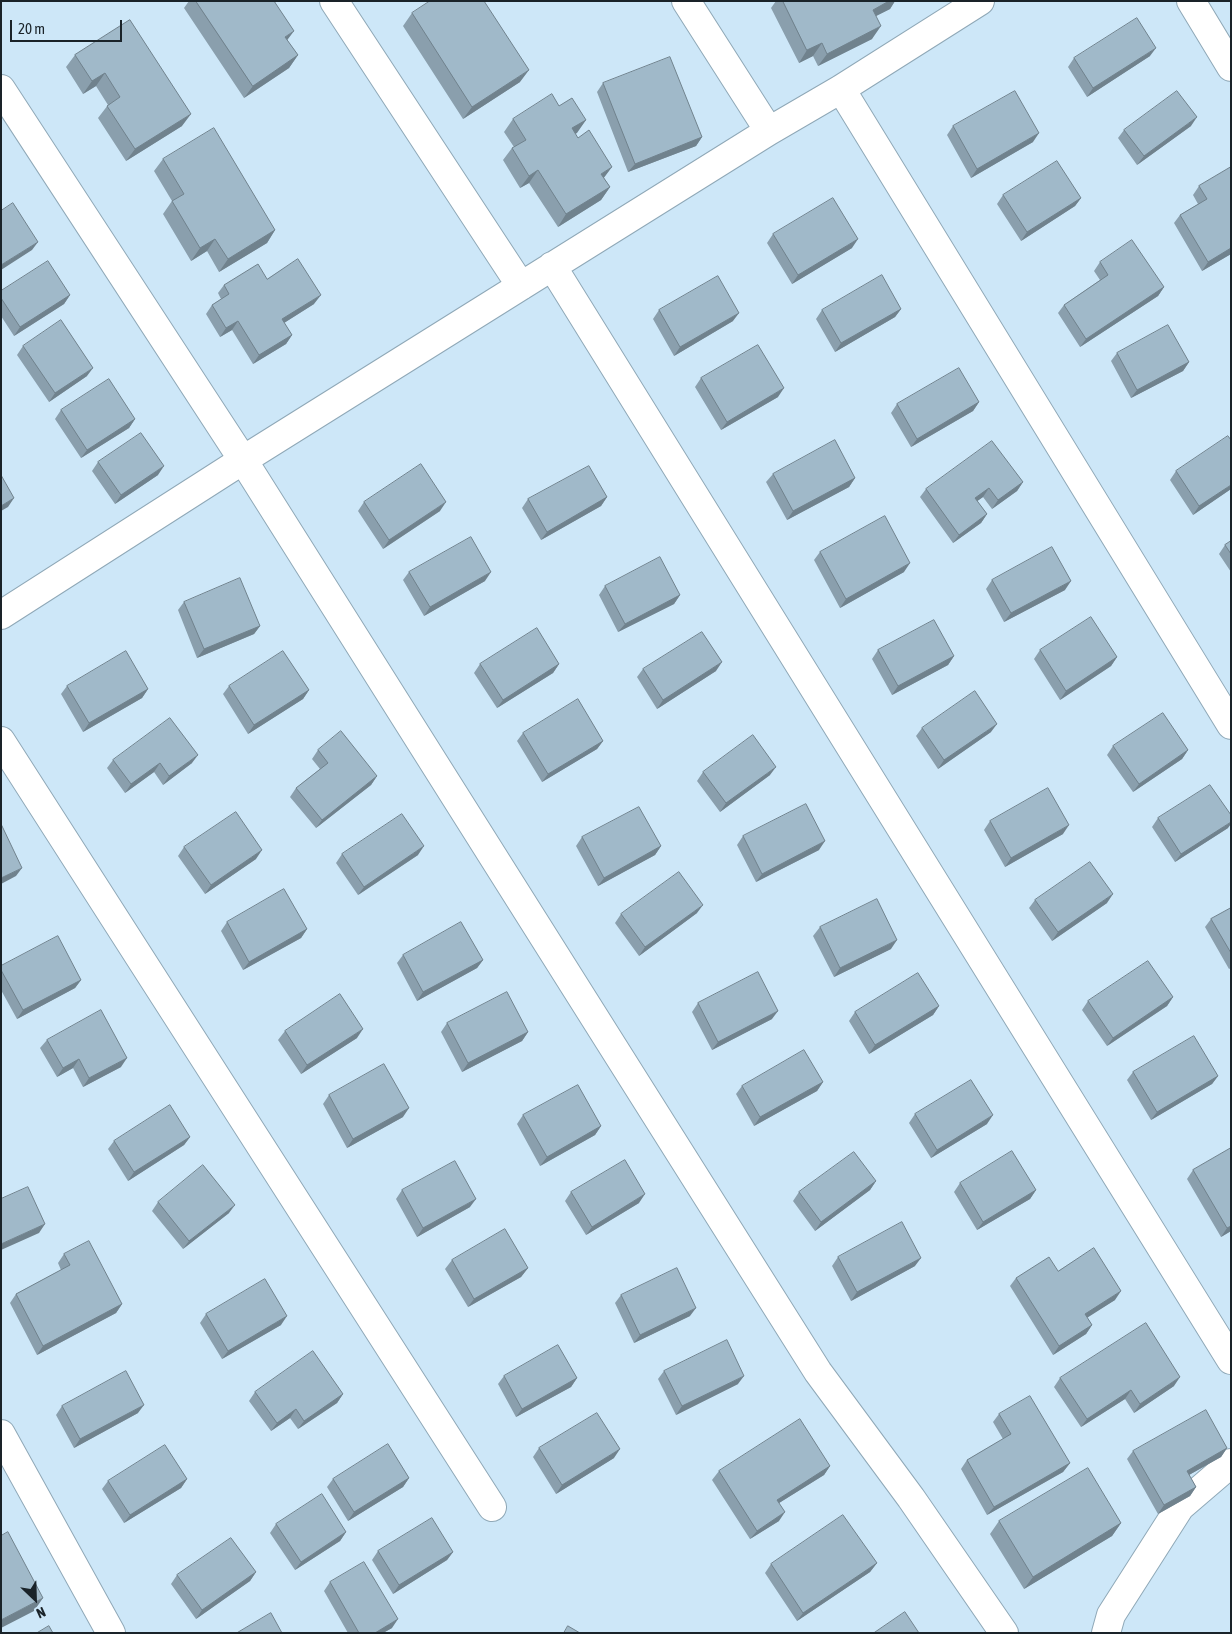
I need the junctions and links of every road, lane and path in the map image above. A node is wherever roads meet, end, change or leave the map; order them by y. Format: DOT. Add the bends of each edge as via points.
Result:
graph roads {
  1 [pos="334,1"];
  2 [pos="686,1"];
  3 [pos="980,1"];
  4 [pos="1191,1"];
  5 [pos="1231,67"];
  6 [pos="1,89"];
  7 [pos="841,89"];
  8 [pos="769,131"];
  9 [pos="552,266"];
  10 [pos="521,286"];
  11 [pos="243,460"];
  12 [pos="1,615"];
  13 [pos="1231,725"];
  14 [pos="1,741"];
  15 [pos="1231,1360"];
  16 [pos="1,1434"];
  17 [pos="1231,1463"];
  18 [pos="492,1507"];
  19 [pos="111,1633"];
  20 [pos="1004,1633"];
  21 [pos="1106,1633"];
  1 -- 10 [label="street"];
  2 -- 8 [label="street"];
  3 -- 7 [label="street"];
  4 -- 5 [label="street"];
  6 -- 11 [label="street"];
  7 -- 8 [label="street"];
  7 -- 13 [label="street"];
  8 -- 9 [label="street"];
  9 -- 10 [label="street"];
  9 -- 15 [label="street"];
  10 -- 11 [label="street"];
  11 -- 12 [label="street"];
  11 -- 20 [label="street" via="818,1372 911,1498"];
  14 -- 18 [label="street"];
  16 -- 19 [label="street"];
  17 -- 21 [label="street" via="1180,1507 1111,1615"];
}
